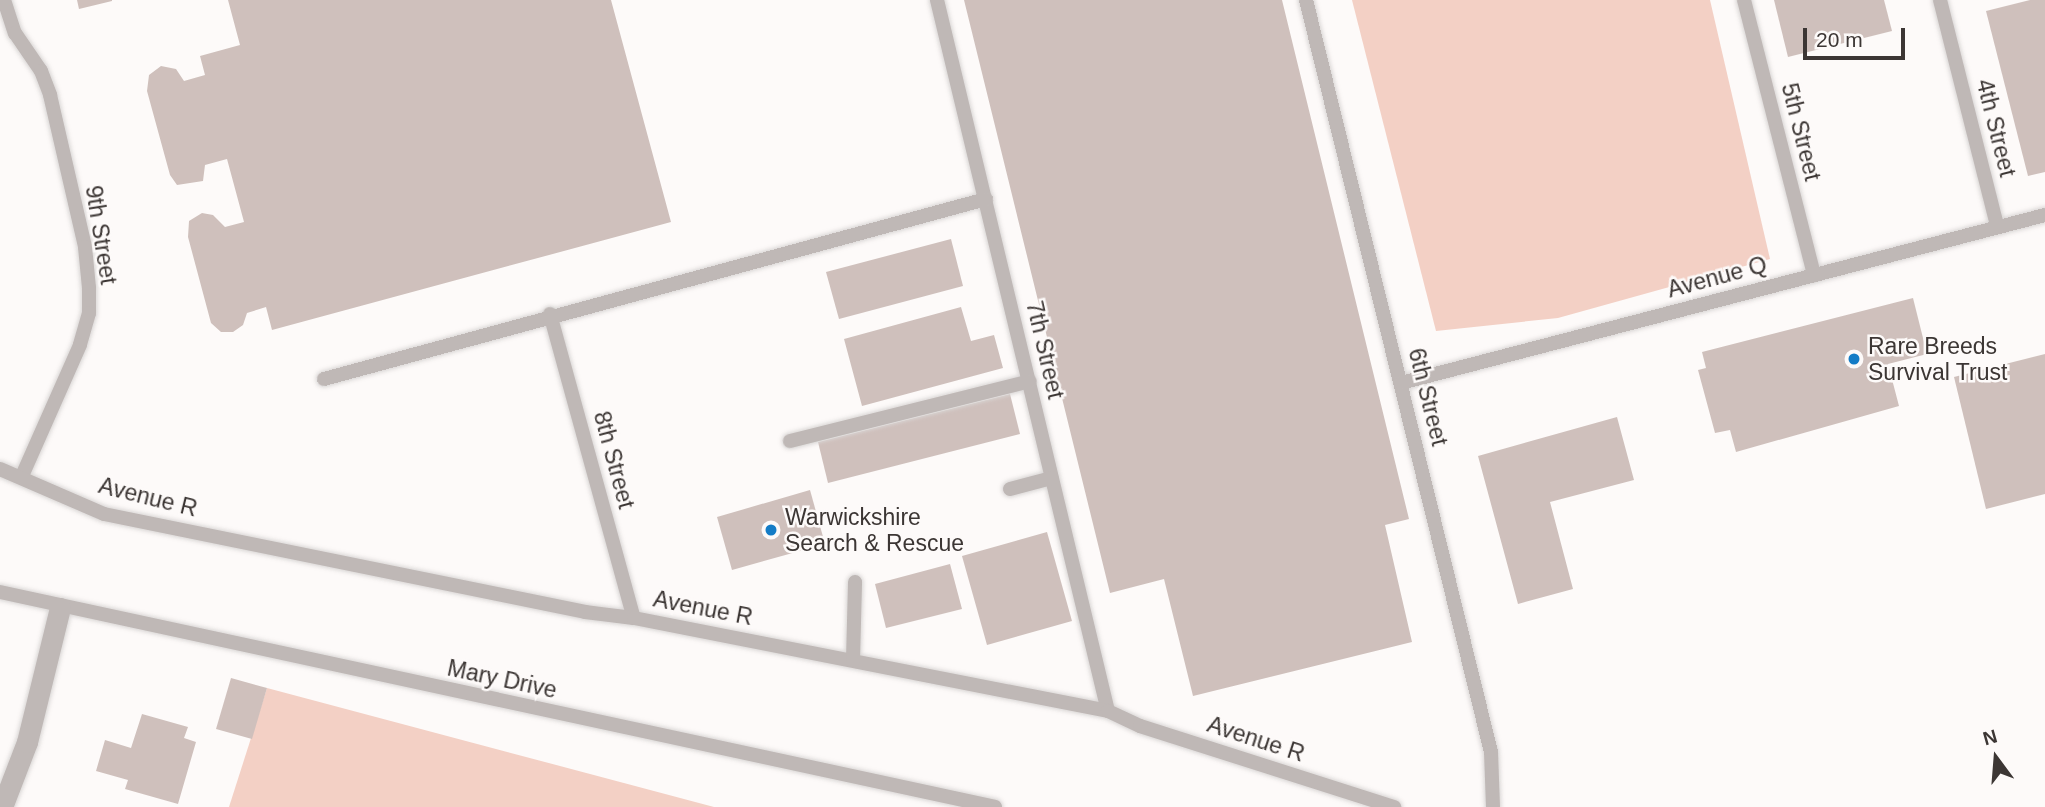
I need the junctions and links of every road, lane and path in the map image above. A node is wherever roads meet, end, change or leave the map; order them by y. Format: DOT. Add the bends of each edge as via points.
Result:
graph roads {
  1 [pos="4,0"];
  2 [pos="937,0"];
  3 [pos="1306,0"];
  4 [pos="1744,0"];
  5 [pos="1941,0"];
  6 [pos="986,199"];
  7 [pos="2045,215"];
  8 [pos="1997,226"];
  9 [pos="1814,275"];
  10 [pos="551,314"];
  11 [pos="324,379"];
  12 [pos="1030,381"];
  13 [pos="1401,383"];
  14 [pos="790,440"];
  15 [pos="0,468"];
  16 [pos="21,478"];
  17 [pos="1052,478"];
  18 [pos="1010,489"];
  19 [pos="855,582"];
  20 [pos="0,592"];
  21 [pos="60,608"];
  22 [pos="634,618"];
  23 [pos="853,660"];
  24 [pos="1108,711"];
  25 [pos="2,807"];
  26 [pos="995,807"];
  27 [pos="1394,807"];
  28 [pos="1493,807"];
  1 -- 16 [label="lane, 9th Street" via="15,33 41,71 50,95 85,247 89,288 89,313 80,345"];
  2 -- 6 [label="lane, 7th Street"];
  3 -- 13 [label="lane, 6th Street"];
  4 -- 9 [label="lane, 5th Street"];
  5 -- 8 [label="lane, 4th Street"];
  6 -- 10 [label="lane"];
  6 -- 12 [label="lane, 7th Street"];
  7 -- 8 [label="lane, Avenue Q"];
  8 -- 9 [label="lane, Avenue Q"];
  9 -- 13 [label="lane, Avenue Q"];
  10 -- 11 [label="lane"];
  10 -- 22 [label="lane, 8th Street"];
  12 -- 14 [label="lane"];
  12 -- 17 [label="lane, 7th Street"];
  13 -- 28 [label="lane, 6th Street" via="1492,752"];
  15 -- 16 [label="lane, Avenue R"];
  16 -- 22 [label="lane, Avenue R" via="104,514 584,612"];
  17 -- 18 [label="lane"];
  17 -- 24 [label="lane, 7th Street"];
  19 -- 23 [label="lane"];
  20 -- 21 [label="lane, Mary Drive"];
  21 -- 25 [label="street" via="27,742"];
  21 -- 26 [label="lane, Mary Drive"];
  22 -- 23 [label="lane, Avenue R"];
  23 -- 24 [label="lane, Avenue R"];
  24 -- 27 [label="lane, Avenue R" via="1140,726"];
}
